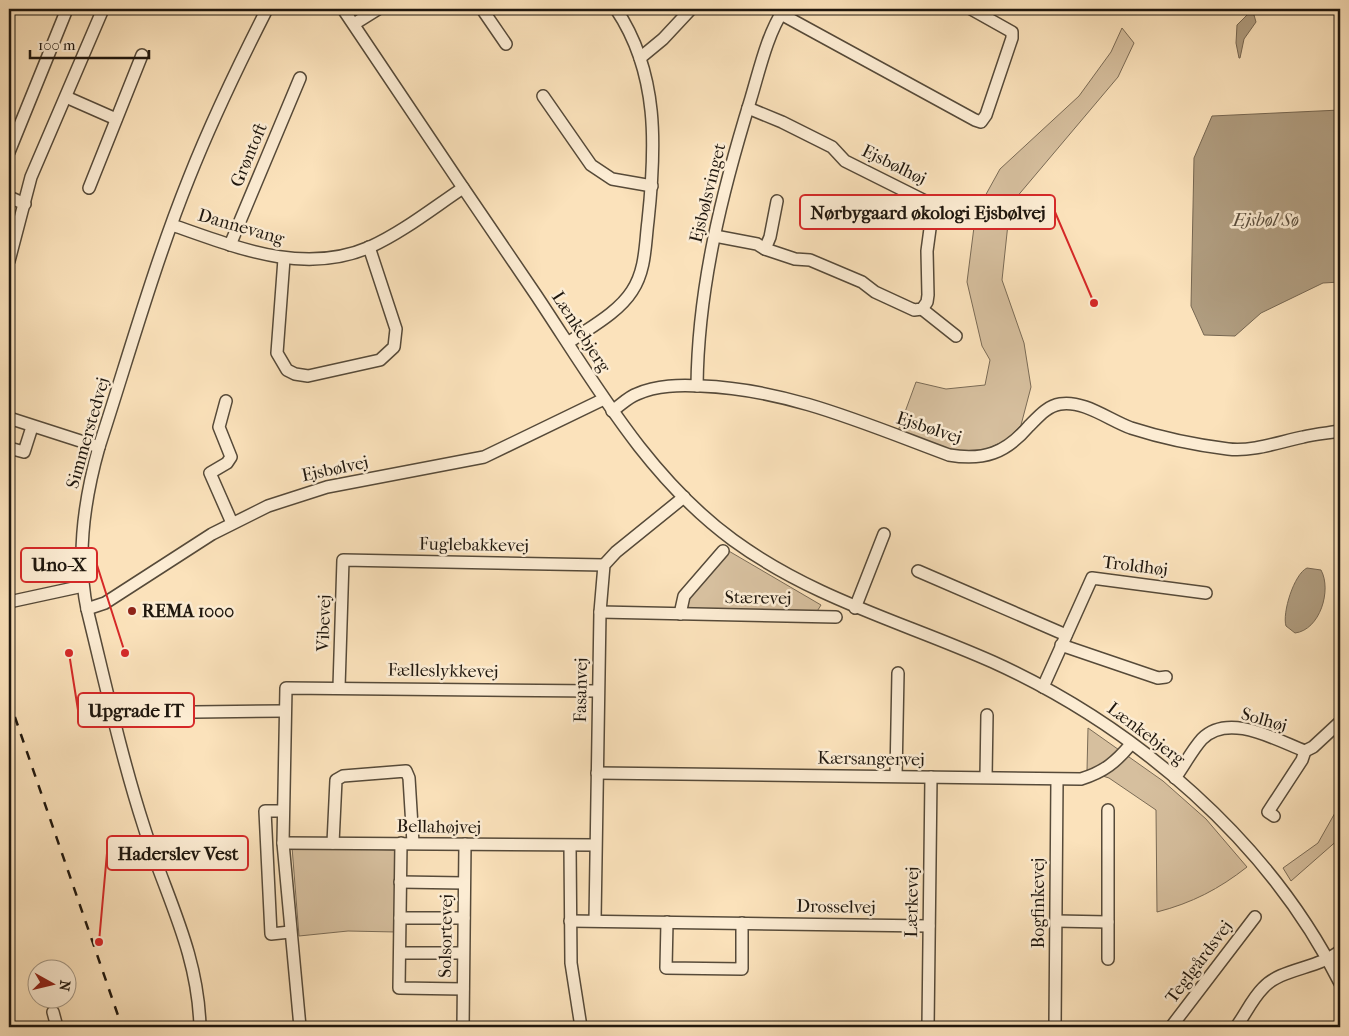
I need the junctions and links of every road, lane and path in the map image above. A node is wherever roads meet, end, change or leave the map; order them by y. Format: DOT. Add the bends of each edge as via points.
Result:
graph roads {
  1 [pos="67,9"];
  2 [pos="103,9"];
  3 [pos="267,9"];
  4 [pos="343,9"];
  5 [pos="378,9"];
  6 [pos="482,9"];
  7 [pos="616,9"];
  8 [pos="691,9"];
  9 [pos="971,9"];
  10 [pos="782,11"];
  11 [pos="354,24"];
  12 [pos="506,44"];
  13 [pos="142,55"];
  14 [pos="640,58"];
  15 [pos="300,78"];
  16 [pos="543,96"];
  17 [pos="66,97"];
  18 [pos="748,108"];
  19 [pos="116,119"];
  20 [pos="9,152"];
  21 [pos="652,186"];
  22 [pos="89,188"];
  23 [pos="464,188"];
  24 [pos="9,197"];
  25 [pos="777,201"];
  26 [pos="25,204"];
  27 [pos="172,225"];
  28 [pos="715,236"];
  29 [pos="230,245"];
  30 [pos="369,247"];
  31 [pos="765,250"];
  32 [pos="284,259"];
  33 [pos="9,261"];
  34 [pos="922,309"];
  35 [pos="956,336"];
  36 [pos="568,343"];
  37 [pos="697,386"];
  38 [pos="604,399"];
  39 [pos="226,401"];
  40 [pos="612,412"];
  41 [pos="9,418"];
  42 [pos="32,427"];
  43 [pos="1340,430"];
  44 [pos="99,447"];
  45 [pos="9,448"];
  46 [pos="684,497"];
  47 [pos="232,523"];
  48 [pos="884,534"];
  49 [pos="723,550"];
  50 [pos="343,560"];
  51 [pos="604,565"];
  52 [pos="918,571"];
  53 [pos="83,586"];
  54 [pos="1206,594"];
  55 [pos="9,602"];
  56 [pos="855,608"];
  57 [pos="88,609"];
  58 [pos="600,612"];
  59 [pos="680,614"];
  60 [pos="836,617"];
  61 [pos="1064,640"];
  62 [pos="898,673"];
  63 [pos="1166,677"];
  64 [pos="339,687"];
  65 [pos="1043,687"];
  66 [pos="598,691"];
  67 [pos="285,712"];
  68 [pos="113,713"];
  69 [pos="987,715"];
  70 [pos="1340,722"];
  71 [pos="1132,744"];
  72 [pos="1305,751"];
  73 [pos="597,773"];
  74 [pos="896,776"];
  75 [pos="931,777"];
  76 [pos="986,777"];
  77 [pos="1175,778"];
  78 [pos="1057,780"];
  79 [pos="1108,810"];
  80 [pos="283,811"];
  81 [pos="1274,816"];
  82 [pos="283,843"];
  83 [pos="334,843"];
  84 [pos="401,843"];
  85 [pos="413,843"];
  86 [pos="465,844"];
  87 [pos="595,845"];
  88 [pos="570,846"];
  89 [pos="400,882"];
  90 [pos="464,883"];
  91 [pos="1255,917"];
  92 [pos="400,918"];
  93 [pos="464,918"];
  94 [pos="595,920"];
  95 [pos="570,921"];
  96 [pos="1056,921"];
  97 [pos="667,922"];
  98 [pos="1108,922"];
  99 [pos="742,923"];
  100 [pos="929,926"];
  101 [pos="290,932"];
  102 [pos="1340,950"];
  103 [pos="400,953"];
  104 [pos="463,953"];
  105 [pos="1108,959"];
  106 [pos="1329,960"];
  107 [pos="1340,983"];
  108 [pos="463,989"];
  109 [pos="53,1012"];
  110 [pos="1242,1024"];
  111 [pos="57,1027"];
  112 [pos="200,1027"];
  113 [pos="300,1027"];
  114 [pos="463,1027"];
  115 [pos="581,1027"];
  116 [pos="928,1027"];
  117 [pos="1054,1027"];
  118 [pos="1171,1027"];
  1 -- 20 [label="street"];
  2 -- 17 [label="street"];
  3 -- 27 [label="street, Simmerstedvej" via="230,82"];
  4 -- 11 [label="street, Lænkebjerg"];
  5 -- 11 [label="street"];
  6 -- 12 [label="street"];
  7 -- 14 [label="street"];
  8 -- 14 [label="street"];
  9 -- 10 [label="street, Ejsbølsvinget" via="1012,32 982,122"];
  10 -- 18 [label="street, Ejsbølsvinget" via="770,36"];
  11 -- 23 [label="street, Lænkebjerg"];
  13 -- 19 [label="street"];
  14 -- 21 [label="street" via="653,115"];
  15 -- 29 [label="street, Grøntoft"];
  16 -- 21 [label="street" via="591,165 617,181"];
  17 -- 19 [label="street"];
  17 -- 26 [label="street" via="32,176"];
  18 -- 28 [label="street, Ejsbølsvinget"];
  18 -- 34 [label="street, Ejsbølhøj" via="832,147 845,161 931,206 927,250 928,296"];
  19 -- 22 [label="street"];
  21 -- 36 [label="street" via="643,264 632,292 618,307"];
  23 -- 30 [label="street, Dannevang"];
  23 -- 36 [label="street, Lænkebjerg"];
  24 -- 26 [label="street"];
  25 -- 31 [label="street"];
  26 -- 33 [label="street"];
  27 -- 29 [label="street, Dannevang"];
  27 -- 44 [label="street, Simmerstedvej"];
  28 -- 31 [label="street" via="757,244"];
  28 -- 37 [label="street, Ejsbølsvinget" via="703,294"];
  29 -- 32 [label="street, Dannevang"];
  30 -- 32 [label="street, Dannevang" via="320,259"];
  30 -- 32 [label="street" via="396,329 394,347 380,360 308,376 287,370 277,353"];
  31 -- 34 [label="street" via="810,260 862,282 875,292 914,310"];
  34 -- 35 [label="street"];
  36 -- 38 [label="street, Lænkebjerg"];
  37 -- 40 [label="street, Ejsbølvej" via="649,390 636,394"];
  37 -- 43 [label="street, Ejsbølvej" via="754,390 803,402 949,455 966,458 984,457 1002,450 1020,437 1041,412 1058,404 1085,408 1150,434 1229,450 1255,448"];
  38 -- 40 [label="street, Lænkebjerg"];
  38 -- 47 [label="street, Ejsbølvej" via="484,458 327,486 268,506"];
  39 -- 47 [label="street" via="218,427 231,456 227,464 210,473"];
  40 -- 46 [label="street, Lænkebjerg"];
  41 -- 42 [label="street"];
  42 -- 44 [label="street"];
  42 -- 45 [label="street" via="24,452"];
  44 -- 53 [label="street, Simmerstedvej" via="85,515"];
  46 -- 51 [label="street"];
  46 -- 56 [label="street, Lænkebjerg" via="733,540 805,584"];
  47 -- 57 [label="street, Ejsbølvej" via="105,603"];
  48 -- 56 [label="street"];
  49 -- 59 [label="street, Stærevej" via="684,596"];
  50 -- 51 [label="street, Fuglebakkevej"];
  50 -- 64 [label="street, Vibevej"];
  51 -- 58 [label="street, Fasanvej"];
  52 -- 61 [label="street"];
  53 -- 55 [label="street"];
  53 -- 57 [label="street, Simmerstedvej"];
  54 -- 61 [label="street, Troldhøj" via="1092,578"];
  56 -- 65 [label="street, Lænkebjerg" via="990,661"];
  57 -- 68 [label="street, Simmerstedvej"];
  58 -- 59 [label="street, Stærevej"];
  58 -- 66 [label="street, Fasanvej"];
  59 -- 60 [label="street, Stærevej"];
  61 -- 63 [label="street" via="1158,678"];
  61 -- 65 [label="street, Troldhøj"];
  62 -- 74 [label="street"];
  64 -- 66 [label="street, Fælleslykkevej"];
  64 -- 67 [label="street, Fælleslykkevej" via="286,688"];
  65 -- 71 [label="street, Lænkebjerg" via="1091,714"];
  66 -- 73 [label="street, Fasanvej"];
  67 -- 68 [label="street"];
  67 -- 80 [label="street"];
  68 -- 112 [label="street, Simmerstedvej" via="148,841 189,950 196,977"];
  69 -- 76 [label="street"];
  70 -- 72 [label="street, Solhøj"];
  71 -- 77 [label="street, Lænkebjerg"];
  71 -- 78 [label="street, Kærsangervej" via="1116,762 1100,773 1081,779"];
  72 -- 77 [label="street, Solhøj" via="1248,730 1216,730 1202,740"];
  72 -- 81 [label="street, Solhøj" via="1268,812"];
  73 -- 74 [label="street, Kærsangervej"];
  73 -- 87 [label="street, Fasanvej"];
  74 -- 75 [label="street, Kærsangervej"];
  75 -- 76 [label="street, Kærsangervej"];
  75 -- 100 [label="street, Lærkevej"];
  76 -- 78 [label="street, Kærsangervej"];
  77 -- 106 [label="street, Lænkebjerg" via="1227,825 1263,867"];
  78 -- 96 [label="street, Bogfinkevej"];
  79 -- 98 [label="street"];
  80 -- 82 [label="street"];
  80 -- 101 [label="street" via="265,811 267,868 271,934"];
  82 -- 83 [label="street, Bellahøjvej"];
  82 -- 101 [label="street"];
  83 -- 84 [label="street, Bellahøjvej"];
  83 -- 85 [label="street" via="336,780 343,776 396,770 406,771 409,778"];
  84 -- 85 [label="street, Bellahøjvej"];
  84 -- 89 [label="street"];
  85 -- 86 [label="street, Bellahøjvej"];
  86 -- 88 [label="street, Bellahøjvej"];
  86 -- 90 [label="street, Solsortevej"];
  87 -- 88 [label="street, Bellahøjvej"];
  87 -- 94 [label="street, Fasanvej"];
  88 -- 95 [label="street"];
  89 -- 90 [label="street"];
  89 -- 92 [label="street"];
  90 -- 93 [label="street, Solsortevej"];
  91 -- 118 [label="street, Teglgårdsvej"];
  92 -- 93 [label="street"];
  92 -- 103 [label="street"];
  93 -- 104 [label="street, Solsortevej"];
  94 -- 95 [label="street, Drosselvej"];
  94 -- 97 [label="street, Drosselvej"];
  95 -- 115 [label="street" via="571,963"];
  96 -- 98 [label="street"];
  96 -- 117 [label="street, Bogfinkevej"];
  97 -- 99 [label="street, Drosselvej"];
  97 -- 99 [label="street" via="666,968 742,969"];
  98 -- 105 [label="street"];
  99 -- 100 [label="street, Drosselvej"];
  100 -- 116 [label="street, Lærkevej"];
  101 -- 113 [label="street"];
  102 -- 106 [label="street"];
  103 -- 104 [label="street"];
  103 -- 108 [label="street" via="399,988"];
  104 -- 108 [label="street, Solsortevej"];
  106 -- 107 [label="street, Lænkebjerg"];
  106 -- 110 [label="street" via="1279,977 1263,987"];
  108 -- 114 [label="street, Solsortevej"];
  109 -- 111 [label="street"];
}
